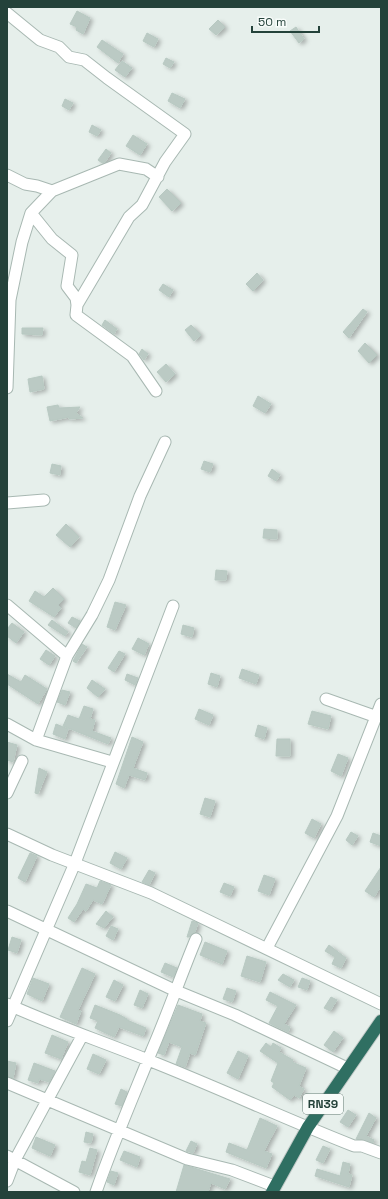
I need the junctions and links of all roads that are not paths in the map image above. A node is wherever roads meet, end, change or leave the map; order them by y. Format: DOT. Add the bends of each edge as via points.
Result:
graph roads {
  1 [pos="7,14"];
  2 [pos="7,175"];
  3 [pos="158,178"];
  4 [pos="52,191"];
  5 [pos="31,213"];
  6 [pos="77,305"];
  7 [pos="7,388"];
  8 [pos="156,391"];
  9 [pos="165,442"];
  10 [pos="44,500"];
  11 [pos="7,502"];
  12 [pos="7,605"];
  13 [pos="173,606"];
  14 [pos="67,656"];
  15 [pos="326,699"];
  16 [pos="381,704"];
  17 [pos="377,717"];
  18 [pos="7,724"];
  19 [pos="36,740"];
  20 [pos="22,761"];
  21 [pos="112,762"];
  22 [pos="7,793"];
  23 [pos="7,834"];
  24 [pos="75,863"];
  25 [pos="7,911"];
  26 [pos="45,928"];
  27 [pos="196,939"];
  28 [pos="267,948"];
  29 [pos="174,990"];
  30 [pos="381,1004"];
  31 [pos="10,1006"];
  32 [pos="7,1020"];
  33 [pos="381,1021"];
  34 [pos="82,1036"];
  35 [pos="148,1060"];
  36 [pos="348,1068"];
  37 [pos="7,1083"];
  38 [pos="48,1099"];
  39 [pos="308,1127"];
  40 [pos="118,1129"];
  41 [pos="381,1153"];
  42 [pos="11,1158"];
  43 [pos="7,1181"];
  44 [pos="273,1189"];
  45 [pos="74,1192"];
  46 [pos="96,1192"];
  1 -- 3 [label="street" via="40,40 59,47 69,57 84,60 185,134 165,162"];
  2 -- 4 [label="street" via="25,184"];
  3 -- 4 [label="street" via="146,169 119,164"];
  3 -- 6 [label="street" via="142,205 129,217"];
  4 -- 5 [label="street"];
  5 -- 6 [label="street" via="52,239 72,255 67,286 76,298"];
  5 -- 7 [label="street" via="10,300"];
  6 -- 8 [label="street" via="76,315 132,356"];
  9 -- 14 [label="street" via="140,496 109,580 92,615"];
  10 -- 11 [label="street"];
  12 -- 14 [label="street"];
  13 -- 21 [label="street"];
  14 -- 19 [label="street"];
  15 -- 17 [label="street"];
  16 -- 17 [label="street"];
  17 -- 28 [label="street" via="361,752 338,816"];
  18 -- 19 [label="street"];
  19 -- 21 [label="street"];
  20 -- 22 [label="street"];
  21 -- 24 [label="street"];
  23 -- 24 [label="street"];
  24 -- 26 [label="street"];
  24 -- 28 [label="street" via="151,893"];
  25 -- 26 [label="street"];
  26 -- 29 [label="street"];
  26 -- 31 [label="street"];
  27 -- 29 [label="street"];
  28 -- 30 [label="street"];
  29 -- 35 [label="street"];
  29 -- 36 [label="street" via="235,1015"];
  31 -- 32 [label="street"];
  31 -- 34 [label="street"];
  33 -- 36 [label="highway, RN39"];
  34 -- 35 [label="street"];
  34 -- 38 [label="street"];
  35 -- 39 [label="street"];
  35 -- 40 [label="street"];
  36 -- 39 [label="highway, RN39"];
  37 -- 38 [label="street"];
  38 -- 40 [label="street"];
  38 -- 42 [label="street"];
  39 -- 41 [label="street" via="354,1146 362,1146"];
  39 -- 44 [label="highway, RN39"];
  40 -- 44 [label="street" via="187,1159 232,1170"];
  40 -- 46 [label="street"];
  42 -- 43 [label="street"];
  42 -- 45 [label="street"];
}
